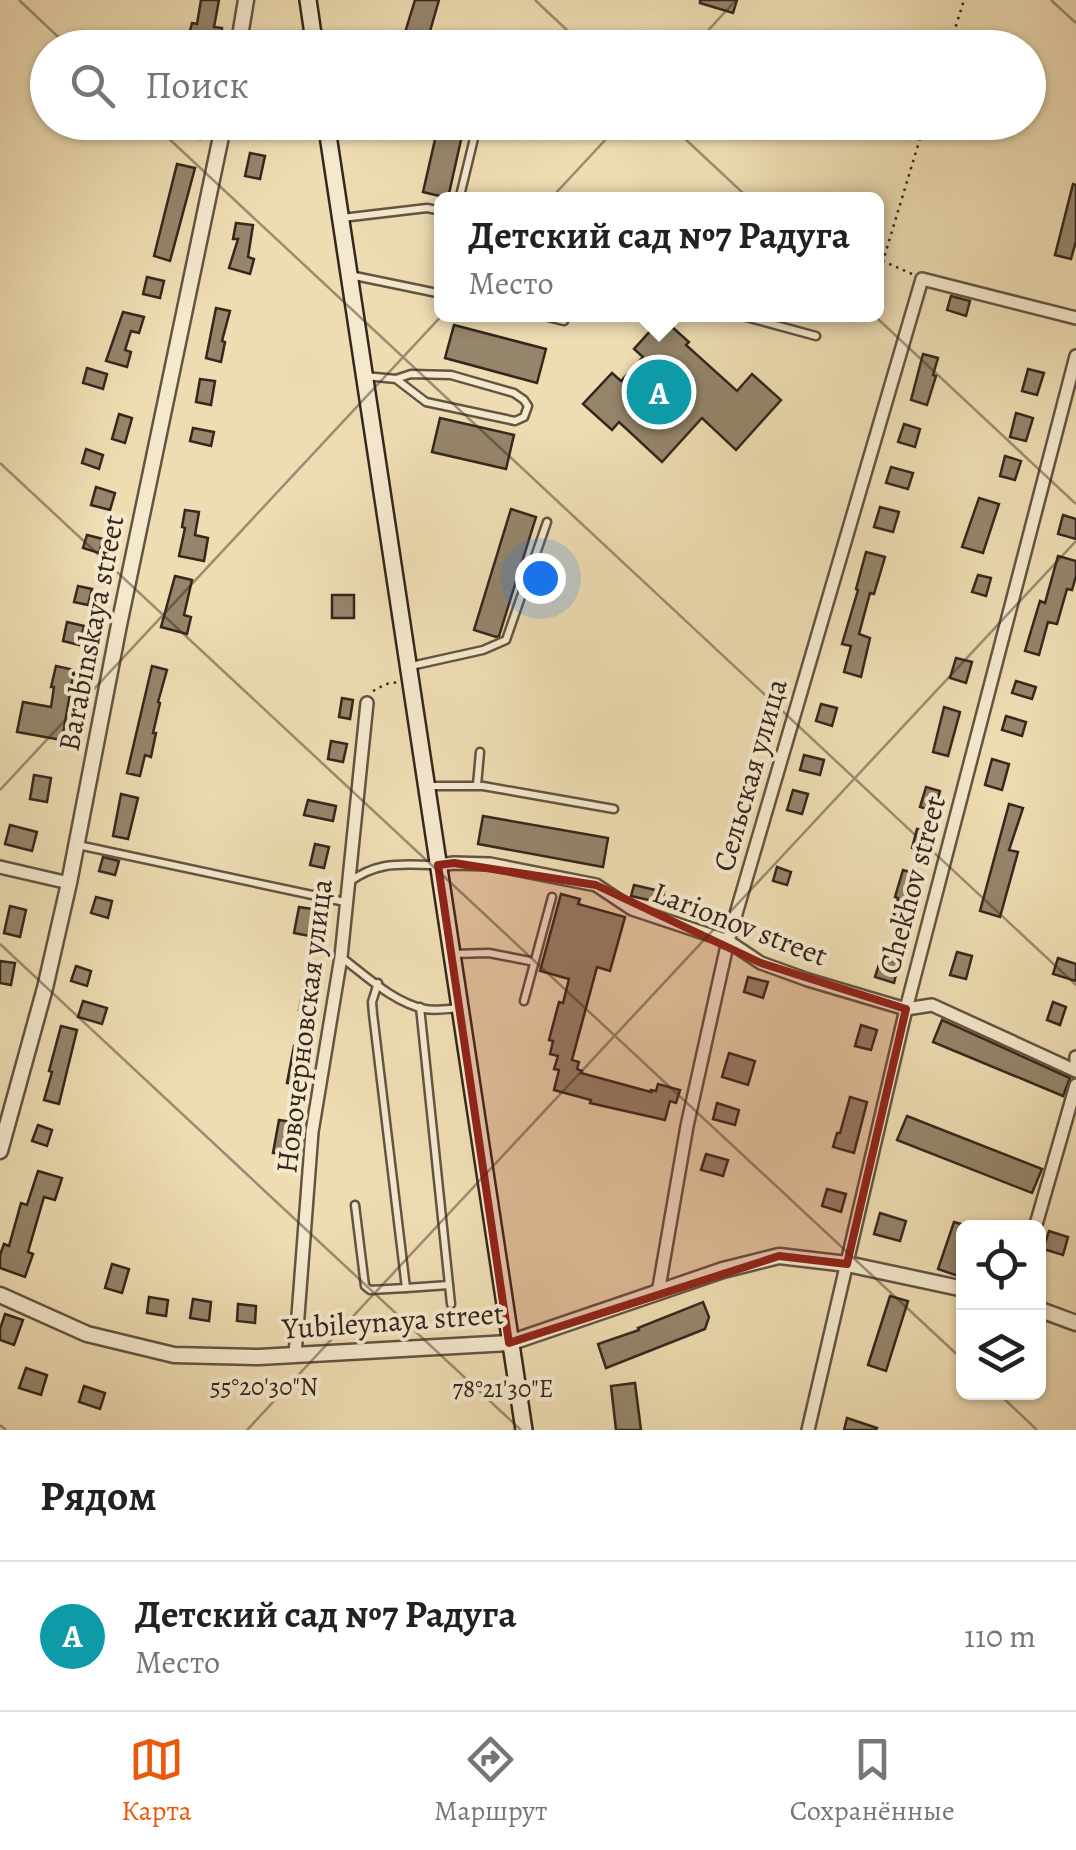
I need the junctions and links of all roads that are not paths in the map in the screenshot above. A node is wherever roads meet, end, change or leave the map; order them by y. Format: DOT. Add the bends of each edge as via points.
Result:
graph roads {
  1 [pos="246,0"];
  2 [pos="308,0"];
  3 [pos="241,30"];
  4 [pos="312,30"];
  5 [pos="220,140"];
  6 [pos="329,140"];
  7 [pos="474,140"];
  8 [pos="461,192"];
  9 [pos="434,209"];
  10 [pos="341,218"];
  11 [pos="349,274"];
  12 [pos="434,292"];
  13 [pos="1076,318"];
  14 [pos="764,322"];
  15 [pos="816,336"];
  16 [pos="1076,356"];
  17 [pos="364,376"];
  18 [pos="396,379"];
  19 [pos="547,522"];
  20 [pos="409,674"];
  21 [pos="366,703"];
  22 [pos="480,752"];
  23 [pos="426,786"];
  24 [pos="477,786"];
  25 [pos="614,808"];
  26 [pos="77,844"];
  27 [pos="438,865"];
  28 [pos="0,866"];
  29 [pos="348,882"];
  30 [pos="69,883"];
  31 [pos="552,897"];
  32 [pos="346,902"];
  33 [pos="728,941"];
  34 [pos="451,954"];
  35 [pos="340,957"];
  36 [pos="534,962"];
  37 [pos="378,983"];
  38 [pos="524,1001"];
  39 [pos="420,1007"];
  40 [pos="459,1008"];
  41 [pos="906,1009"];
  42 [pos="1076,1071"];
  43 [pos="1076,1086"];
  44 [pos="0,1151"];
  45 [pos="354,1205"];
  46 [pos="1038,1220"];
  47 [pos="847,1264"];
  48 [pos="449,1285"];
  49 [pos="956,1287"];
  50 [pos="406,1288"];
  51 [pos="658,1294"];
  52 [pos="0,1295"];
  53 [pos="451,1304"];
  54 [pos="1041,1310"];
  55 [pos="1076,1323"];
  56 [pos="509,1343"];
  57 [pos="296,1355"];
  58 [pos="524,1430"];
  59 [pos="808,1430"];
  1 -- 3 [label="street"];
  2 -- 4 [label="main road"];
  5 -- 26 [label="street, Barabinskaya street"];
  6 -- 10 [label="main road"];
  7 -- 8 [label="lane"];
  9 -- 10 [label="lane"];
  10 -- 11 [label="main road"];
  11 -- 12 [label="lane"];
  11 -- 17 [label="main road"];
  13 -- 33 [label="street, Сельская улица" via="922,279"];
  14 -- 15 [label="lane"];
  16 -- 41 [label="street, Chekhov street"];
  17 -- 18 [label="lane"];
  17 -- 20 [label="main road"];
  18 -- 18 [label="lane" via="452,375 514,393 528,406 515,421 426,402"];
  19 -- 20 [label="lane" via="506,640"];
  20 -- 23 [label="main road"];
  21 -- 29 [label="street, Новочерновская улица"];
  22 -- 24 [label="lane"];
  23 -- 24 [label="lane"];
  23 -- 27 [label="main road"];
  24 -- 25 [label="lane"];
  26 -- 30 [label="street, Barabinskaya street"];
  26 -- 32 [label="lane"];
  27 -- 29 [label="lane" via="382,865"];
  27 -- 33 [label="street, Larionov street" via="490,864 596,886 632,909"];
  27 -- 34 [label="main road"];
  28 -- 30 [label="street"];
  29 -- 32 [label="street, Новочерновская улица"];
  30 -- 44 [label="street, Barabinskaya street"];
  31 -- 36 [label="lane"];
  32 -- 35 [label="street, Новочерновская улица"];
  33 -- 41 [label="street, Larionov street" via="761,963"];
  33 -- 51 [label="street, Сельская улица"];
  34 -- 36 [label="lane"];
  34 -- 40 [label="main road"];
  35 -- 37 [label="lane"];
  35 -- 57 [label="street, Новочерновская улица" via="312,1132"];
  36 -- 38 [label="lane"];
  37 -- 39 [label="lane"];
  37 -- 50 [label="lane" via="373,1014"];
  39 -- 40 [label="lane"];
  39 -- 48 [label="lane"];
  40 -- 56 [label="main road"];
  41 -- 42 [label="street, Larionov street" via="932,1005"];
  41 -- 47 [label="street, Chekhov street"];
  43 -- 46 [label="street"];
  45 -- 50 [label="lane" via="365,1286"];
  47 -- 49 [label="street, Yubileynaya street"];
  47 -- 51 [label="street, Yubileynaya street" via="779,1256"];
  47 -- 59 [label="street, Chekhov street"];
  48 -- 50 [label="lane"];
  48 -- 53 [label="lane"];
  51 -- 56 [label="street, Yubileynaya street"];
  52 -- 57 [label="street, Yubileynaya street" via="87,1334 174,1355"];
  54 -- 55 [label="street"];
  56 -- 57 [label="street, Yubileynaya street"];
  56 -- 58 [label="main road"];
}
